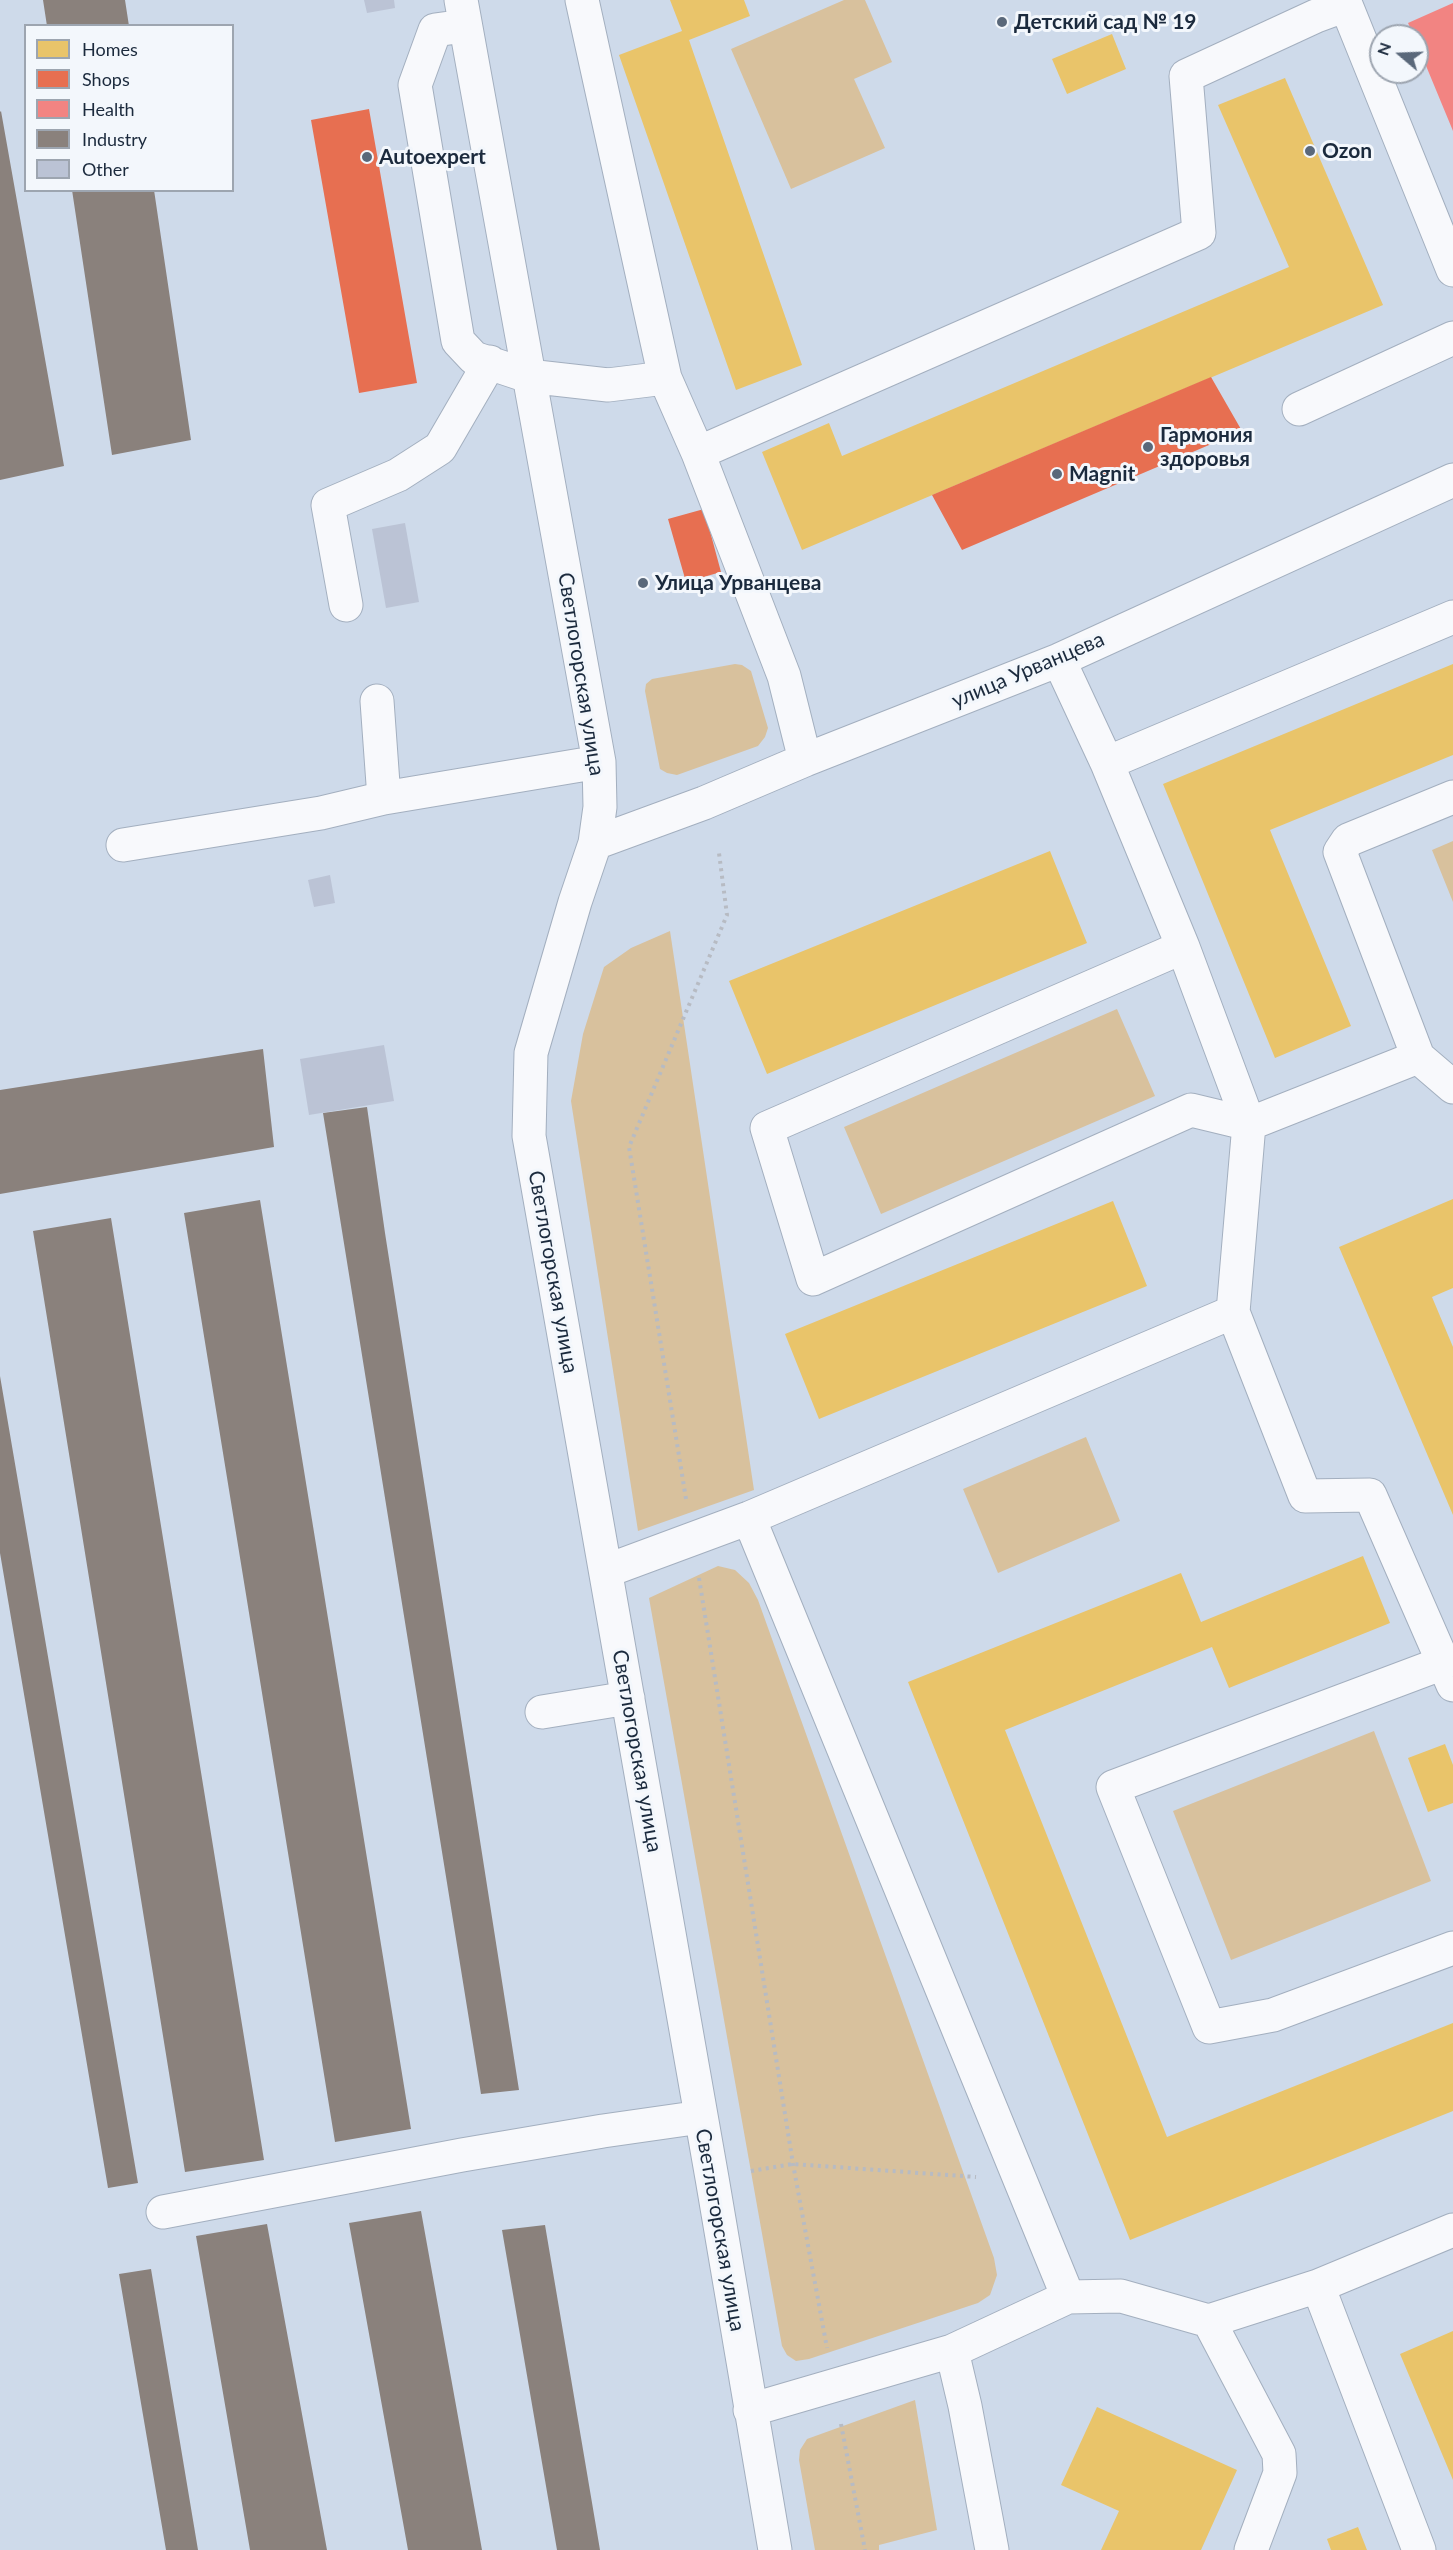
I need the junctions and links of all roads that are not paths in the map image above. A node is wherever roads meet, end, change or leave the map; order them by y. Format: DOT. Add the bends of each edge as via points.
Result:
graph roads {
  1 [pos="582,0"];
  2 [pos="1348,2"];
  3 [pos="463,13"];
  4 [pos="1453,270"];
  5 [pos="1453,339"];
  6 [pos="490,362"];
  7 [pos="528,376"];
  8 [pos="664,378"];
  9 [pos="1299,409"];
  10 [pos="699,453"];
  11 [pos="1453,480"];
  12 [pos="346,605"];
  13 [pos="1453,617"];
  14 [pos="1059,660"];
  15 [pos="377,701"];
  16 [pos="805,760"];
  17 [pos="599,762"];
  18 [pos="1107,763"];
  19 [pos="1453,797"];
  20 [pos="384,798"];
  21 [pos="595,843"];
  22 [pos="123,845"];
  23 [pos="1183,947"];
  24 [pos="1418,1057"];
  25 [pos="1453,1087"];
  26 [pos="1249,1124"];
  27 [pos="1233,1312"];
  28 [pos="749,1518"];
  29 [pos="606,1571"];
  30 [pos="1448,1674"];
  31 [pos="628,1698"];
  32 [pos="542,1713"];
  33 [pos="1453,1947"];
  34 [pos="701,2117"];
  35 [pos="163,2212"];
  36 [pos="1453,2230"];
  37 [pos="1318,2286"];
  38 [pos="1068,2297"];
  39 [pos="1209,2321"];
  40 [pos="952,2350"];
  41 [pos="750,2410"];
  42 [pos="775,2550"];
  43 [pos="992,2550"];
  44 [pos="1251,2550"];
  45 [pos="1419,2550"];
  1 -- 8 [label="street"];
  2 -- 4 [label="street"];
  2 -- 10 [label="street" via="1186,76 1199,233"];
  3 -- 6 [label="street" via="435,30 415,85 458,341 474,358"];
  3 -- 7 [label="street, Светлогорская улица"];
  5 -- 9 [label="street"];
  6 -- 7 [label="street"];
  6 -- 12 [label="street" via="440,448 398,475 328,505"];
  7 -- 8 [label="street" via="608,385"];
  7 -- 17 [label="street, Светлогорская улица"];
  8 -- 10 [label="street"];
  10 -- 16 [label="street" via="784,676"];
  11 -- 14 [label="street, улица Урванцева"];
  13 -- 18 [label="street"];
  14 -- 16 [label="street, улица Урванцева"];
  14 -- 18 [label="street"];
  15 -- 20 [label="street"];
  16 -- 21 [label="street, улица Урванцева"];
  17 -- 20 [label="street"];
  17 -- 21 [label="street, Светлогорская улица" via="600,807"];
  18 -- 23 [label="street"];
  19 -- 24 [label="street" via="1348,840 1340,852"];
  20 -- 22 [label="street" via="321,813"];
  21 -- 29 [label="street, Светлогорская улица" via="531,1053 529,1136"];
  23 -- 26 [label="street"];
  23 -- 26 [label="street" via="767,1128 813,1280 1191,1110"];
  24 -- 25 [label="street"];
  24 -- 26 [label="street"];
  26 -- 27 [label="street"];
  27 -- 28 [label="street"];
  27 -- 30 [label="street" via="1305,1496 1370,1495"];
  28 -- 29 [label="street"];
  28 -- 38 [label="street"];
  29 -- 31 [label="street, Светлогорская улица"];
  30 -- 33 [label="street" via="1113,1786 1209,2027 1273,2015"];
  31 -- 32 [label="street"];
  31 -- 34 [label="street, Светлогорская улица"];
  34 -- 35 [label="street" via="495,2149"];
  34 -- 41 [label="street, Светлогорская улица"];
  36 -- 37 [label="street"];
  37 -- 39 [label="street"];
  37 -- 45 [label="street"];
  38 -- 39 [label="street" via="1121,2296"];
  38 -- 40 [label="street"];
  39 -- 44 [label="street" via="1279,2454 1280,2473"];
  40 -- 41 [label="street"];
  40 -- 43 [label="street"];
  41 -- 42 [label="street, Светлогорская улица"];
}
